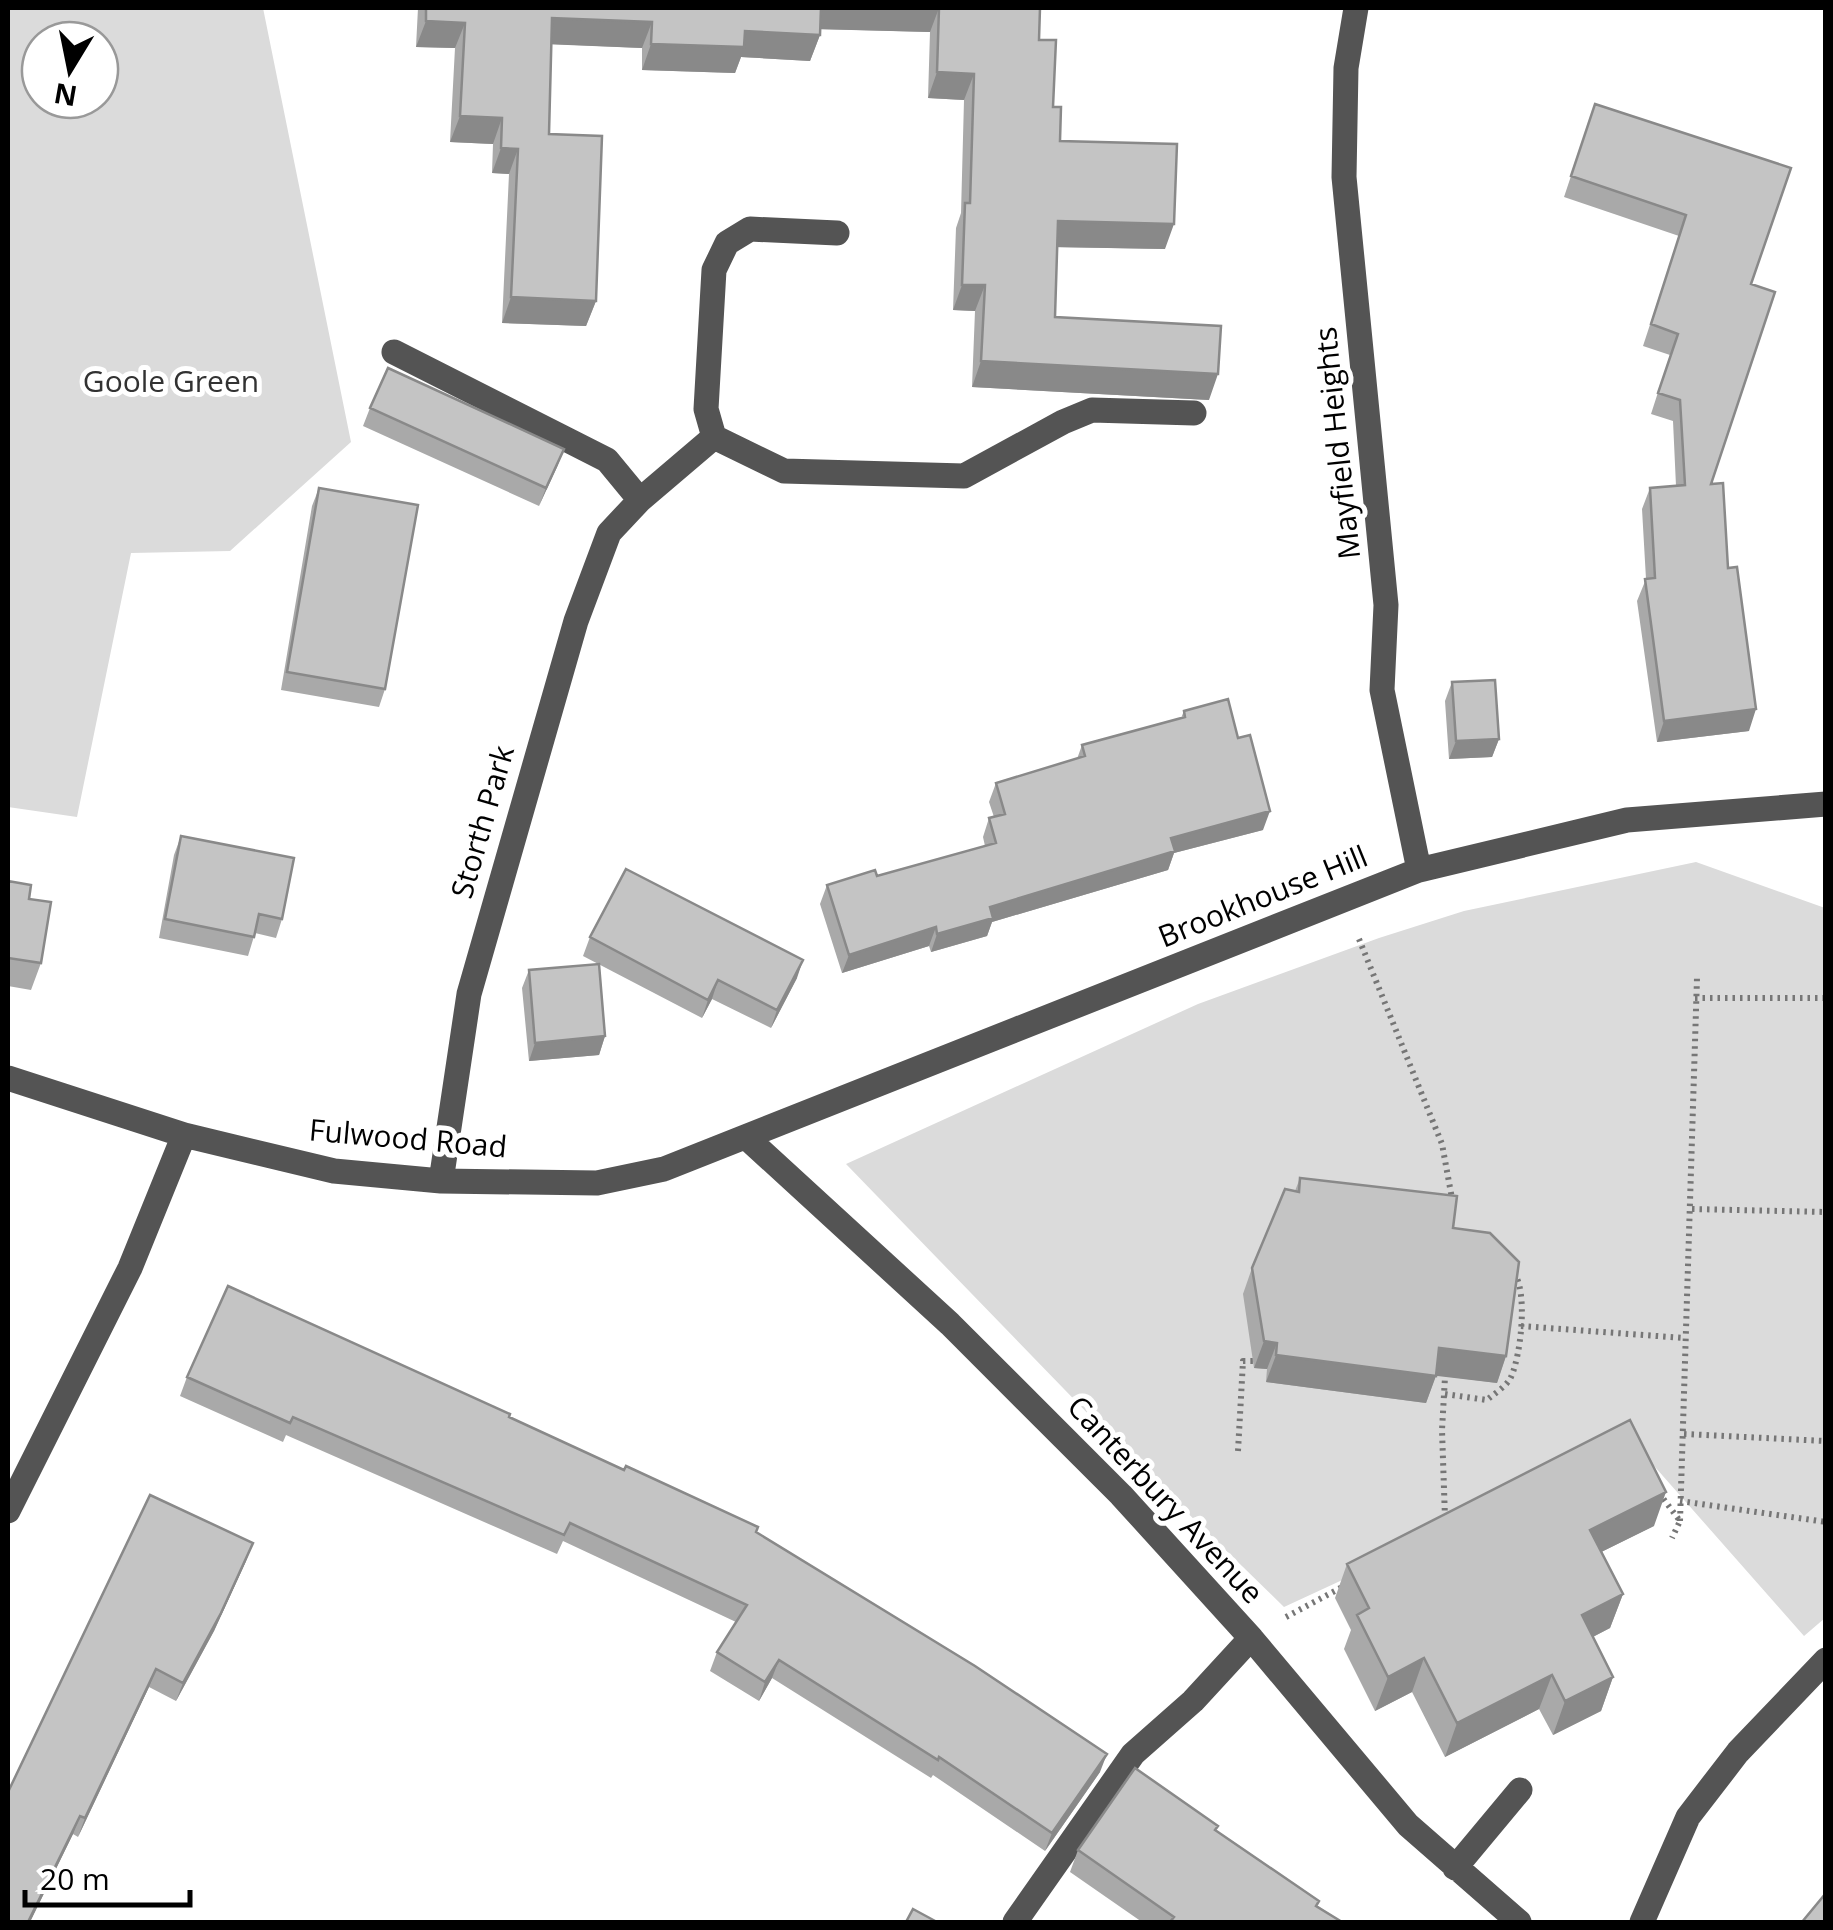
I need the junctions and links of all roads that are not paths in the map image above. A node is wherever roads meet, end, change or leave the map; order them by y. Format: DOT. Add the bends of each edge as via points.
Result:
graph roads {
  1 [pos="1356,8"];
  2 [pos="836,233"];
  3 [pos="394,352"];
  4 [pos="1194,413"];
  5 [pos="714,437"];
  6 [pos="640,500"];
  7 [pos="1826,804"];
  8 [pos="1420,870"];
  9 [pos="8,1078"];
  10 [pos="184,1135"];
  11 [pos="746,1137"];
  12 [pos="441,1181"];
  13 [pos="8,1511"];
  14 [pos="1251,1638"];
  15 [pos="1826,1660"];
  16 [pos="1520,1790"];
  17 [pos="1455,1868"];
  18 [pos="1015,1922"];
  19 [pos="1520,1922"];
  20 [pos="1642,1922"];
  1 -- 8 [label="street, Mayfield Heights" via="1346,68 1344,177 1386,605 1382,690"];
  2 -- 5 [label="street" via="750,229 727,243 714,270 706,409"];
  3 -- 6 [label="street" via="608,460"];
  4 -- 5 [label="street" via="1092,410 964,476 784,470"];
  5 -- 6 [label="street, Storth Park"];
  6 -- 12 [label="street, Storth Park" via="609,532 515,825 469,994"];
  7 -- 8 [label="street, Brookhouse Hill" via="1627,820"];
  8 -- 11 [label="street, Brookhouse Hill"];
  9 -- 10 [label="street, Fulwood Road"];
  10 -- 12 [label="street, Fulwood Road" via="334,1171"];
  10 -- 13 [label="street" via="130,1268"];
  11 -- 12 [label="street, Fulwood Road" via="664,1169 597,1183"];
  11 -- 14 [label="street, Canterbury Avenue" via="950,1324 1121,1495"];
  14 -- 17 [label="street, Canterbury Avenue" via="1408,1825"];
  14 -- 18 [label="street" via="1133,1754"];
  15 -- 20 [label="street" via="1738,1752 1688,1817"];
  16 -- 17 [label="street"];
  17 -- 19 [label="street, Canterbury Avenue"];
}
